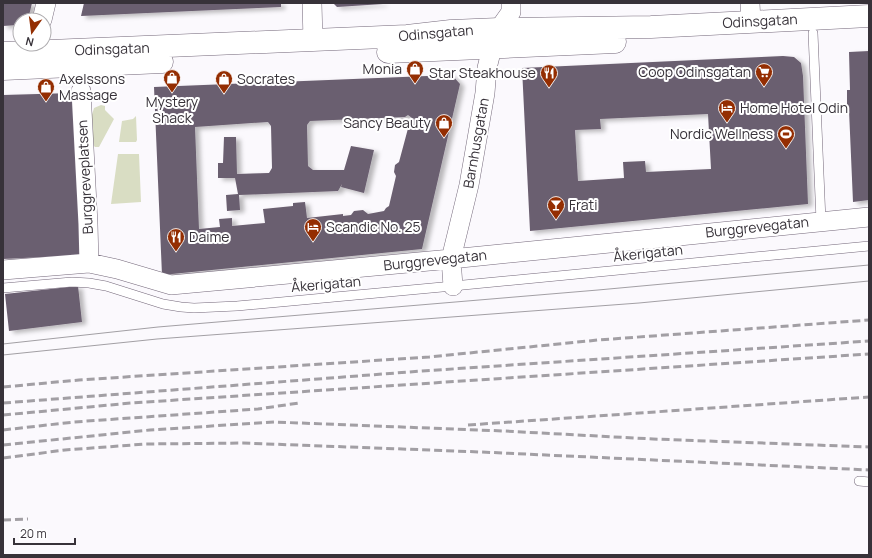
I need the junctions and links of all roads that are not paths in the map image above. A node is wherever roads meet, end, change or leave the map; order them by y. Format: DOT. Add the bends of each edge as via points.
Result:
graph roads {
  1 [pos="312,3"];
  2 [pos="511,3"];
  3 [pos="750,12"];
  4 [pos="869,16"];
  5 [pos="869,29"];
  6 [pos="813,33"];
  7 [pos="496,38"];
  8 [pos="313,41"];
  9 [pos="52,48"];
  10 [pos="3,69"];
  11 [pos="81,91"];
  12 [pos="869,217"];
  13 [pos="821,221"];
  14 [pos="869,246"];
  15 [pos="451,259"];
  16 [pos="89,263"];
  17 [pos="3,270"];
  18 [pos="452,286"];
  19 [pos="3,288"];
  20 [pos="859,482"];
  21 [pos="869,482"];
  1 -- 8 [label="street"];
  2 -- 7 [label="street, Barnhusgatan" via="511,12"];
  3 -- 4 [label="main road, Odinsgatan"];
  3 -- 7 [label="main road, Odinsgatan" via="651,27"];
  5 -- 6 [label="main road, Odinsgatan"];
  6 -- 7 [label="main road, Odinsgatan"];
  6 -- 13 [label="lane"];
  7 -- 8 [label="main road, Odinsgatan" via="451,31"];
  7 -- 10 [label="main road, Odinsgatan"];
  7 -- 15 [label="street, Barnhusgatan" via="487,68 469,185"];
  8 -- 9 [label="main road, Odinsgatan"];
  11 -- 16 [label="street, Burggreveplatsen"];
  12 -- 13 [label="street, Burggrevegatan"];
  13 -- 15 [label="street, Burggrevegatan"];
  14 -- 18 [label="lane, Åkerigatan"];
  15 -- 16 [label="street, Burggrevegatan" via="171,285"];
  15 -- 18 [label="street, Barnhusgatan"];
  16 -- 17 [label="street, Burggrevegatan"];
  18 -- 19 [label="lane, Åkerigatan" via="194,308 163,304 89,283"];
  20 -- 21 [label="lane"];
}
